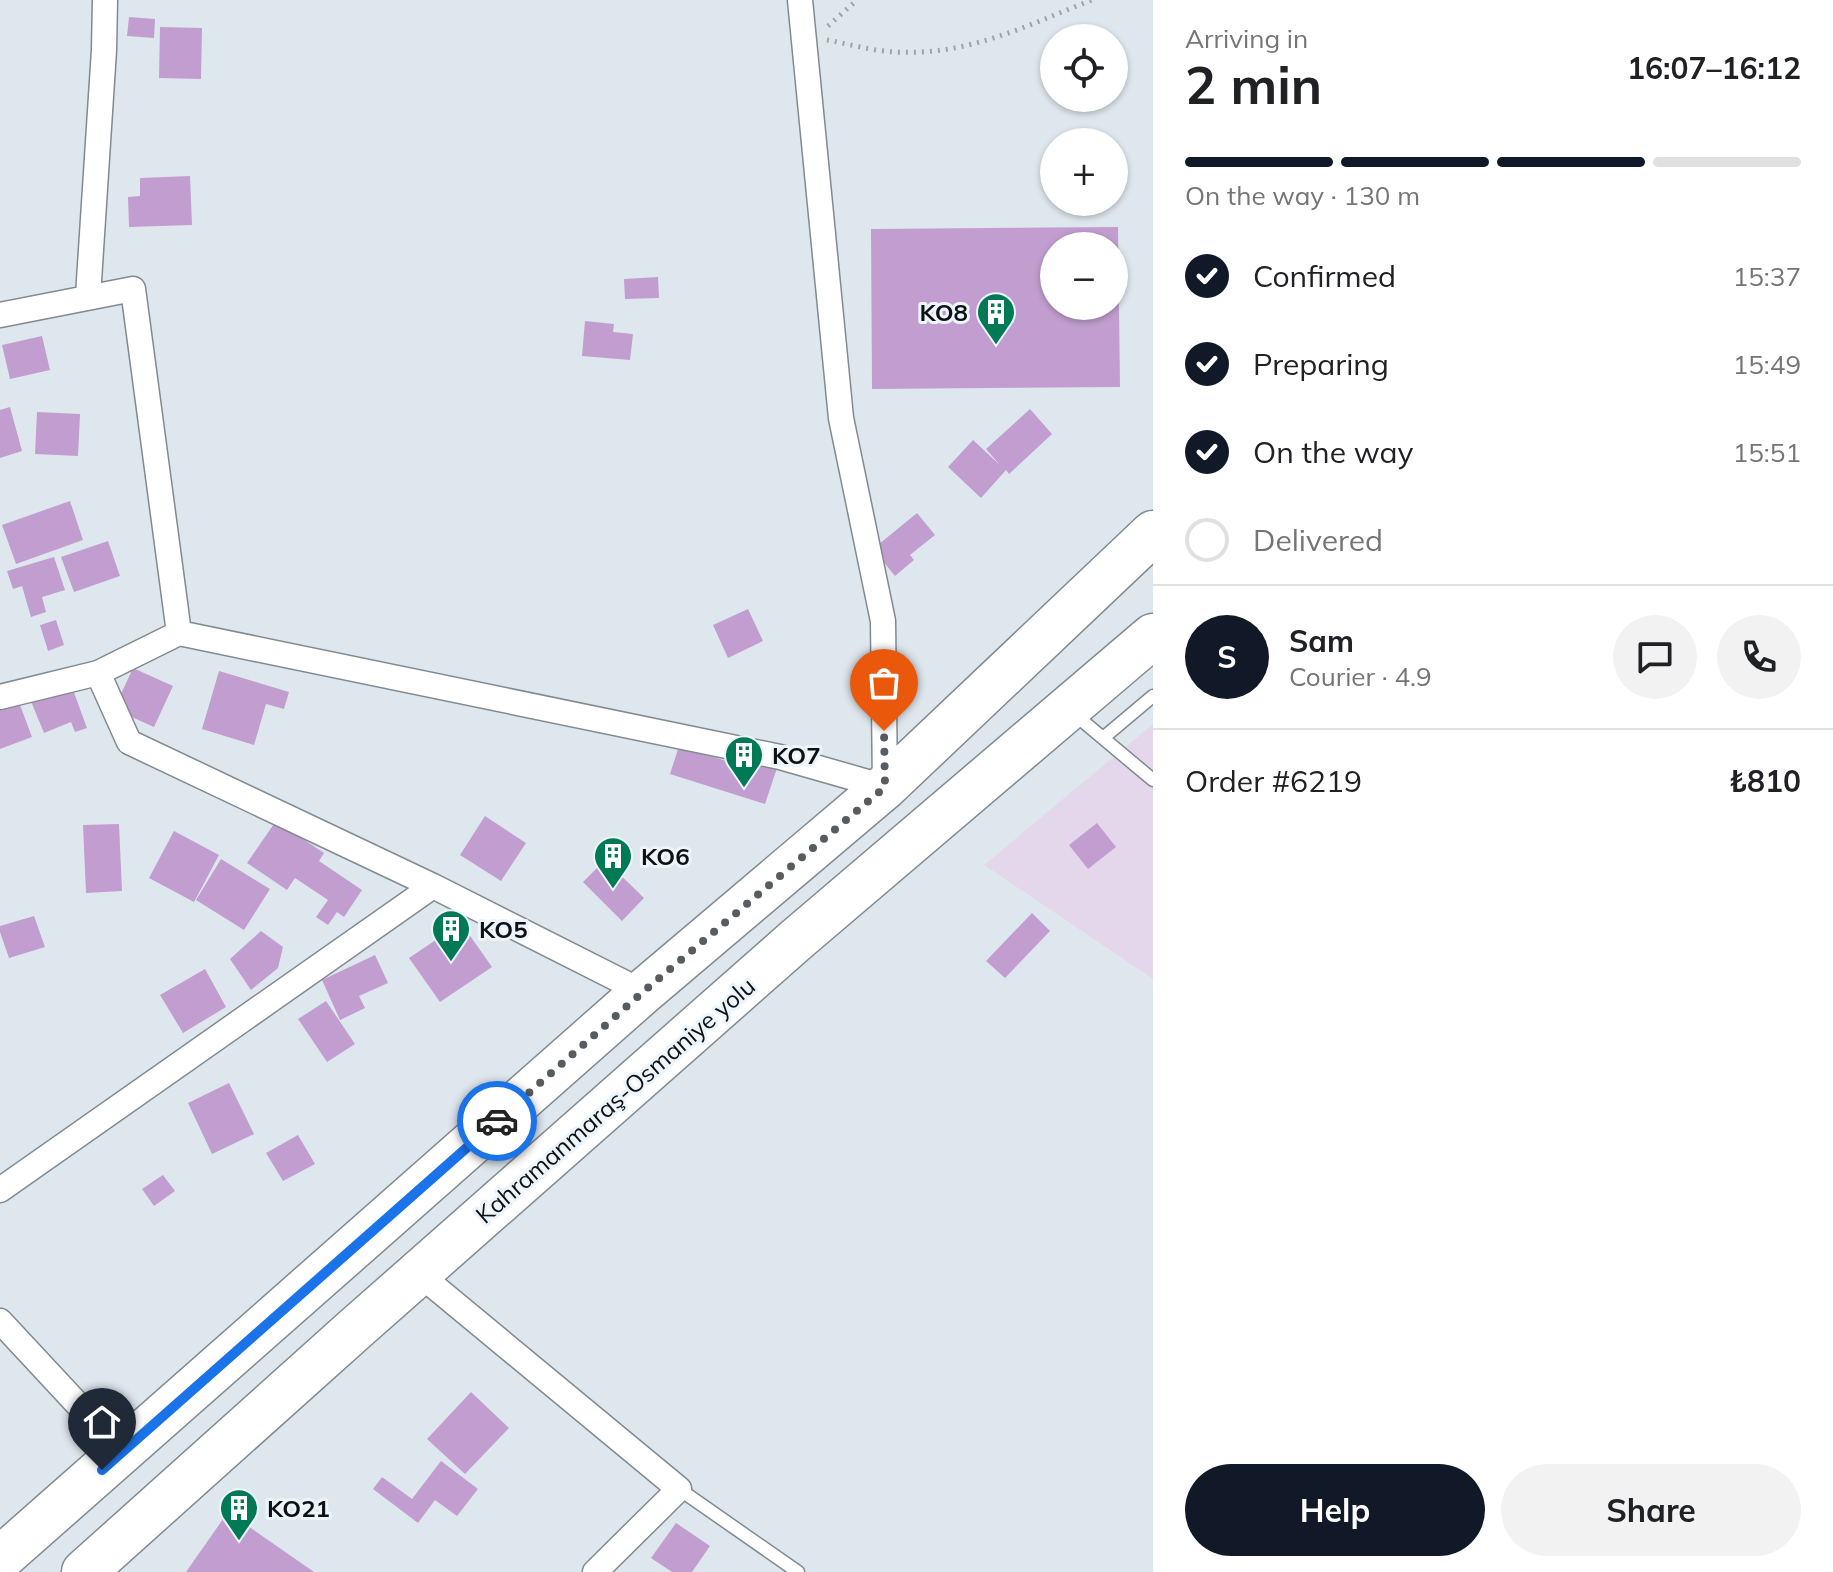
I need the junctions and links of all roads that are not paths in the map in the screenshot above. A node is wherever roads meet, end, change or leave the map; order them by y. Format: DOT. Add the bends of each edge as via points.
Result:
graph roads {
  1 [pos="105,0"];
  2 [pos="800,0"];
  3 [pos="88,296"];
  4 [pos="0,315"];
  5 [pos="1153,533"];
  6 [pos="179,633"];
  7 [pos="1153,636"];
  8 [pos="98,673"];
  9 [pos="1153,696"];
  10 [pos="0,697"];
  11 [pos="1067,708"];
  12 [pos="1103,738"];
  13 [pos="1153,780"];
  14 [pos="885,787"];
  15 [pos="433,886"];
  16 [pos="643,992"];
  17 [pos="0,1190"];
  18 [pos="418,1273"];
  19 [pos="0,1321"];
  20 [pos="122,1452"];
  21 [pos="679,1489"];
  22 [pos="0,1559"];
  23 [pos="84,1572"];
  24 [pos="595,1572"];
  25 [pos="798,1572"];
  1 -- 3 [label="street"];
  2 -- 14 [label="street" via="809,39 841,418 883,621"];
  3 -- 4 [label="street"];
  3 -- 6 [label="street" via="133,289"];
  5 -- 14 [label="highway"];
  6 -- 8 [label="street"];
  6 -- 14 [label="street" via="780,757"];
  7 -- 11 [label="highway, Kahramanmaraş-Osmaniye yolu"];
  8 -- 10 [label="street"];
  8 -- 15 [label="street" via="129,742"];
  9 -- 12 [label="lane"];
  11 -- 12 [label="lane"];
  11 -- 18 [label="highway, Kahramanmaraş-Osmaniye yolu"];
  12 -- 13 [label="lane"];
  14 -- 16 [label="highway"];
  15 -- 16 [label="street"];
  15 -- 17 [label="street"];
  16 -- 20 [label="highway"];
  18 -- 21 [label="street"];
  18 -- 23 [label="highway, Kahramanmaraş-Osmaniye yolu"];
  19 -- 20 [label="street"];
  20 -- 22 [label="highway"];
  21 -- 24 [label="street"];
  21 -- 25 [label="lane"];
}
